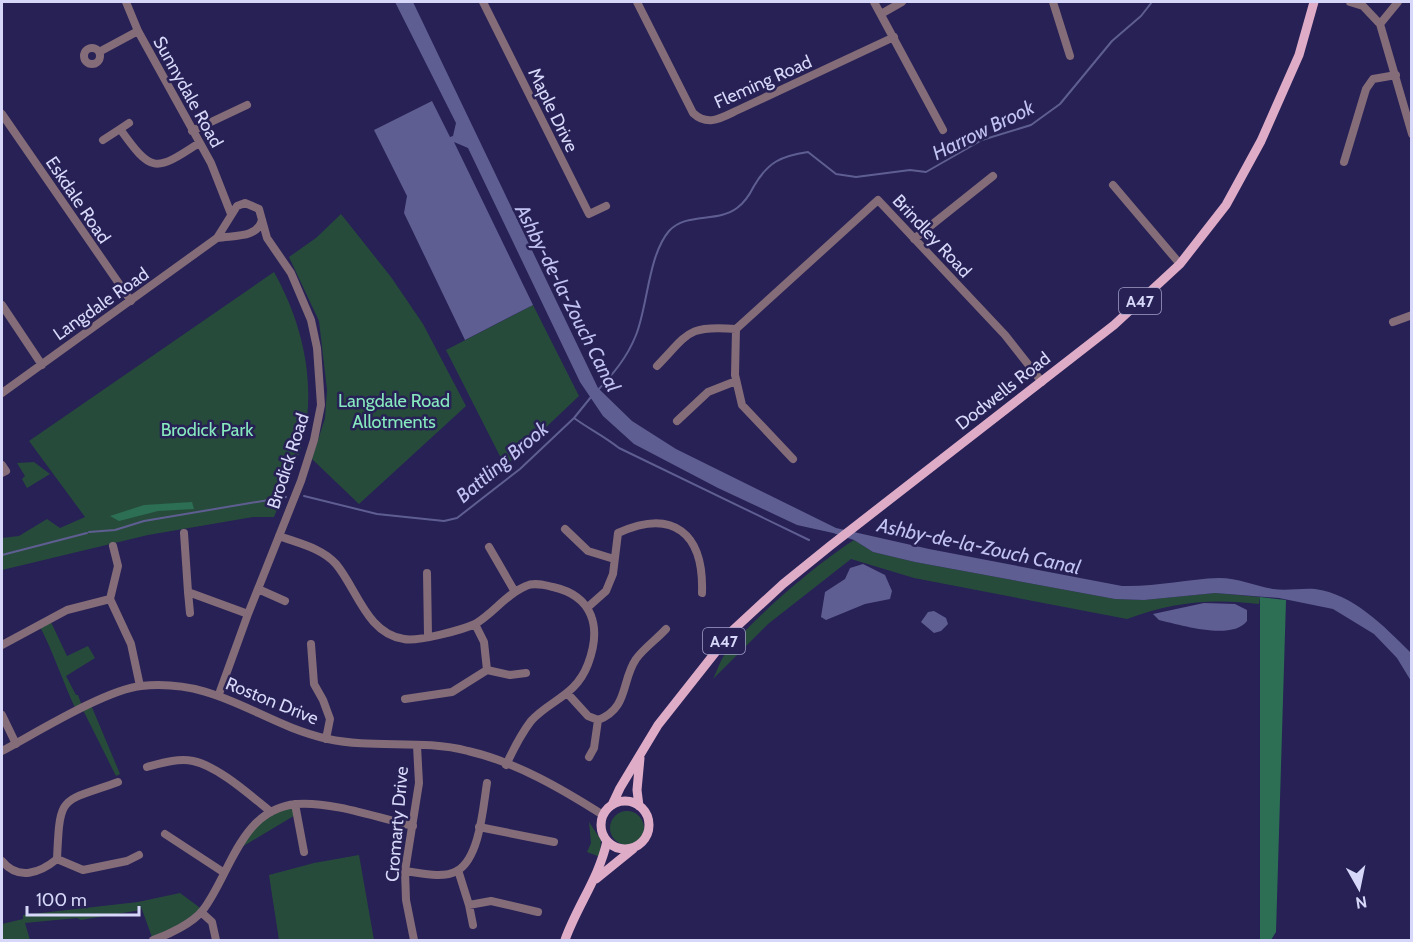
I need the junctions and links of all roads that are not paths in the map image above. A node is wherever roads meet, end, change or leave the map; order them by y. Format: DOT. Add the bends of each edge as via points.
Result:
graph roads {
  1 [pos="126,2"];
  2 [pos="483,2"];
  3 [pos="637,2"];
  4 [pos="874,2"];
  5 [pos="902,2"];
  6 [pos="1053,2"];
  7 [pos="1314,2"];
  8 [pos="1350,2"];
  9 [pos="1398,2"];
  10 [pos="881,14"];
  11 [pos="1380,24"];
  12 [pos="138,31"];
  13 [pos="894,37"];
  14 [pos="99,51"];
  15 [pos="1070,56"];
  16 [pos="1396,75"];
  17 [pos="247,105"];
  18 [pos="2,114"];
  19 [pos="129,123"];
  20 [pos="120,129"];
  21 [pos="943,130"];
  22 [pos="192,131"];
  23 [pos="1412,134"];
  24 [pos="103,140"];
  25 [pos="199,143"];
  26 [pos="1344,162"];
  27 [pos="993,176"];
  28 [pos="1113,185"];
  29 [pos="226,196"];
  30 [pos="237,206"];
  31 [pos="606,206"];
  32 [pos="230,216"];
  33 [pos="262,219"];
  34 [pos="256,231"];
  35 [pos="243,235"];
  36 [pos="217,238"];
  37 [pos="267,238"];
  38 [pos="914,239"];
  39 [pos="1179,264"];
  40 [pos="131,301"];
  41 [pos="2,305"];
  42 [pos="1411,318"];
  43 [pos="1393,322"];
  44 [pos="736,329"];
  45 [pos="42,365"];
  46 [pos="657,366"];
  47 [pos="736,381"];
  48 [pos="1042,382"];
  49 [pos="2,393"];
  50 [pos="677,421"];
  51 [pos="793,459"];
  52 [pos="2,465"];
  53 [pos="2,473"];
  54 [pos="565,529"];
  55 [pos="184,533"];
  56 [pos="279,536"];
  57 [pos="113,546"];
  58 [pos="489,547"];
  59 [pos="614,559"];
  60 [pos="427,573"];
  61 [pos="258,589"];
  62 [pos="188,592"];
  63 [pos="515,592"];
  64 [pos="702,593"];
  65 [pos="110,599"];
  66 [pos="285,601"];
  67 [pos="588,607"];
  68 [pos="190,613"];
  69 [pos="248,614"];
  70 [pos="475,624"];
  71 [pos="666,629"];
  72 [pos="428,636"];
  73 [pos="311,644"];
  74 [pos="2,645"];
  75 [pos="487,670"];
  76 [pos="526,674"];
  77 [pos="140,686"];
  78 [pos="219,694"];
  79 [pos="568,694"];
  80 [pos="405,699"];
  81 [pos="2,716"];
  82 [pos="598,720"];
  83 [pos="326,739"];
  84 [pos="16,744"];
  85 [pos="417,746"];
  86 [pos="2,752"];
  87 [pos="640,756"];
  88 [pos="589,757"];
  89 [pos="506,765"];
  90 [pos="147,767"];
  91 [pos="118,782"];
  92 [pos="487,783"];
  93 [pos="295,804"];
  94 [pos="612,805"];
  95 [pos="639,806"];
  96 [pos="271,812"];
  97 [pos="603,815"];
  98 [pos="413,826"];
  99 [pos="479,828"];
  100 [pos="165,834"];
  101 [pos="607,841"];
  102 [pos="554,842"];
  103 [pos="633,849"];
  104 [pos="304,852"];
  105 [pos="139,855"];
  106 [pos="57,859"];
  107 [pos="2,861"];
  108 [pos="458,870"];
  109 [pos="405,871"];
  110 [pos="223,873"];
  111 [pos="596,879"];
  112 [pos="469,905"];
  113 [pos="201,912"];
  114 [pos="538,912"];
  115 [pos="473,925"];
  116 [pos="153,940"];
  117 [pos="216,940"];
  118 [pos="414,940"];
  119 [pos="566,940"];
  1 -- 12 [label="street, Sunnydale Road"];
  2 -- 31 [label="street, Maple Drive" via="589,214"];
  3 -- 13 [label="street, Fleming Road" via="693,113 706,121"];
  4 -- 10 [label="street"];
  5 -- 10 [label="street"];
  6 -- 15 [label="street"];
  7 -- 39 [label="main road, Dodwells Road / A47" via="1299,55 1261,141 1226,205"];
  8 -- 11 [label="street" via="1362,6"];
  9 -- 11 [label="street"];
  10 -- 13 [label="street"];
  11 -- 16 [label="street"];
  12 -- 14 [label="street"];
  12 -- 22 [label="street, Sunnydale Road"];
  13 -- 21 [label="street"];
  16 -- 23 [label="street"];
  16 -- 26 [label="street" via="1373,79 1366,88"];
  17 -- 22 [label="street"];
  18 -- 40 [label="street, Eskdale Road"];
  19 -- 20 [label="street"];
  20 -- 24 [label="street"];
  20 -- 25 [label="street" via="150,164 171,162"];
  22 -- 25 [label="street, Sunnydale Road"];
  25 -- 29 [label="street, Sunnydale Road"];
  27 -- 38 [label="street"];
  28 -- 39 [label="street"];
  29 -- 30 [label="street, Sunnydale Road"];
  29 -- 32 [label="street, Sunnydale Road"];
  30 -- 32 [label="street"];
  30 -- 33 [label="street" via="251,204 259,209"];
  32 -- 35 [label="street" via="233,229"];
  32 -- 36 [label="street, Langdale Road"];
  33 -- 34 [label="street"];
  33 -- 37 [label="street, Brodick Road"];
  34 -- 35 [label="street"];
  34 -- 37 [label="street, Brodick Road"];
  35 -- 36 [label="street, Langdale Road"];
  36 -- 40 [label="street, Langdale Road"];
  37 -- 56 [label="street, Brodick Road" via="304,300 317,348 321,383 314,440"];
  38 -- 44 [label="street, Brindley Road" via="878,200"];
  38 -- 48 [label="street, Brindley Road" via="1005,336"];
  39 -- 48 [label="main road, Dodwells Road / A47" via="1114,325"];
  40 -- 45 [label="street, Langdale Road"];
  41 -- 45 [label="street"];
  42 -- 43 [label="street"];
  44 -- 46 [label="street" via="706,326 691,330"];
  44 -- 47 [label="street"];
  45 -- 49 [label="street, Langdale Road"];
  47 -- 50 [label="street" via="708,392"];
  47 -- 51 [label="street" via="742,405"];
  48 -- 87 [label="main road, Dodwells Road / A47" via="830,546 733,630 658,725"];
  52 -- 53 [label="street" via="6,471"];
  54 -- 59 [label="street" via="588,551"];
  55 -- 62 [label="street"];
  56 -- 61 [label="street, Brodick Road"];
  56 -- 72 [label="street" via="319,551 335,563 371,619 388,635 406,640"];
  57 -- 65 [label="street" via="118,566"];
  58 -- 63 [label="street"];
  59 -- 64 [label="street" via="618,533 641,522 668,524 688,537 699,554"];
  59 -- 67 [label="street" via="606,591"];
  60 -- 72 [label="street"];
  61 -- 66 [label="street"];
  61 -- 69 [label="street, Brodick Road"];
  62 -- 68 [label="street"];
  62 -- 69 [label="street"];
  63 -- 67 [label="street" via="528,585 542,584 570,591"];
  63 -- 70 [label="street"];
  65 -- 74 [label="street" via="67,610"];
  65 -- 77 [label="street" via="131,644"];
  67 -- 79 [label="street" via="594,620 593,644 588,665"];
  69 -- 78 [label="street, Brodick Road"];
  70 -- 72 [label="street"];
  70 -- 75 [label="street" via="484,642"];
  71 -- 82 [label="street" via="635,660 616,708"];
  73 -- 83 [label="street" via="314,684 330,719"];
  75 -- 76 [label="street"];
  75 -- 80 [label="street" via="452,692"];
  77 -- 78 [label="street, Roston Drive"];
  77 -- 84 [label="street, Roston Drive" via="113,694"];
  78 -- 83 [label="street, Roston Drive"];
  79 -- 82 [label="street" via="588,716"];
  79 -- 89 [label="street" via="532,720"];
  81 -- 84 [label="street"];
  82 -- 88 [label="street"];
  83 -- 85 [label="street, Roston Drive" via="368,746"];
  84 -- 86 [label="street, Roston Drive"];
  85 -- 89 [label="street, Roston Drive" via="468,751"];
  85 -- 98 [label="street, Cromarty Drive" via="419,783"];
  87 -- 94 [label="main road, Dodwells Road / A47"];
  87 -- 95 [label="main road, Dodwells Road / A47"];
  89 -- 97 [label="street, Roston Drive"];
  90 -- 96 [label="street" via="167,761 193,761 212,769"];
  91 -- 106 [label="street" via="81,793 64,807 59,818"];
  92 -- 99 [label="street"];
  93 -- 96 [label="street"];
  93 -- 98 [label="street"];
  93 -- 104 [label="street"];
  94 -- 95 [label="main road" via="626,801"];
  94 -- 97 [label="main road"];
  95 -- 103 [label="main road" via="650,826 645,840"];
  96 -- 110 [label="street" via="243,837"];
  97 -- 101 [label="main road" via="601,829"];
  98 -- 109 [label="street, Cromarty Drive"];
  99 -- 102 [label="street"];
  99 -- 108 [label="street" via="471,854"];
  100 -- 110 [label="street"];
  101 -- 103 [label="main road" via="618,849"];
  101 -- 111 [label="main road"];
  103 -- 111 [label="main road"];
  105 -- 106 [label="street" via="83,870"];
  106 -- 107 [label="street" via="29,874 17,873"];
  108 -- 109 [label="street" via="440,875"];
  108 -- 112 [label="street"];
  109 -- 118 [label="street, Cromarty Drive"];
  110 -- 113 [label="street"];
  111 -- 119 [label="main road"];
  112 -- 114 [label="street" via="491,901"];
  112 -- 115 [label="street"];
  113 -- 116 [label="street"];
  113 -- 117 [label="street" via="212,922"];
}
